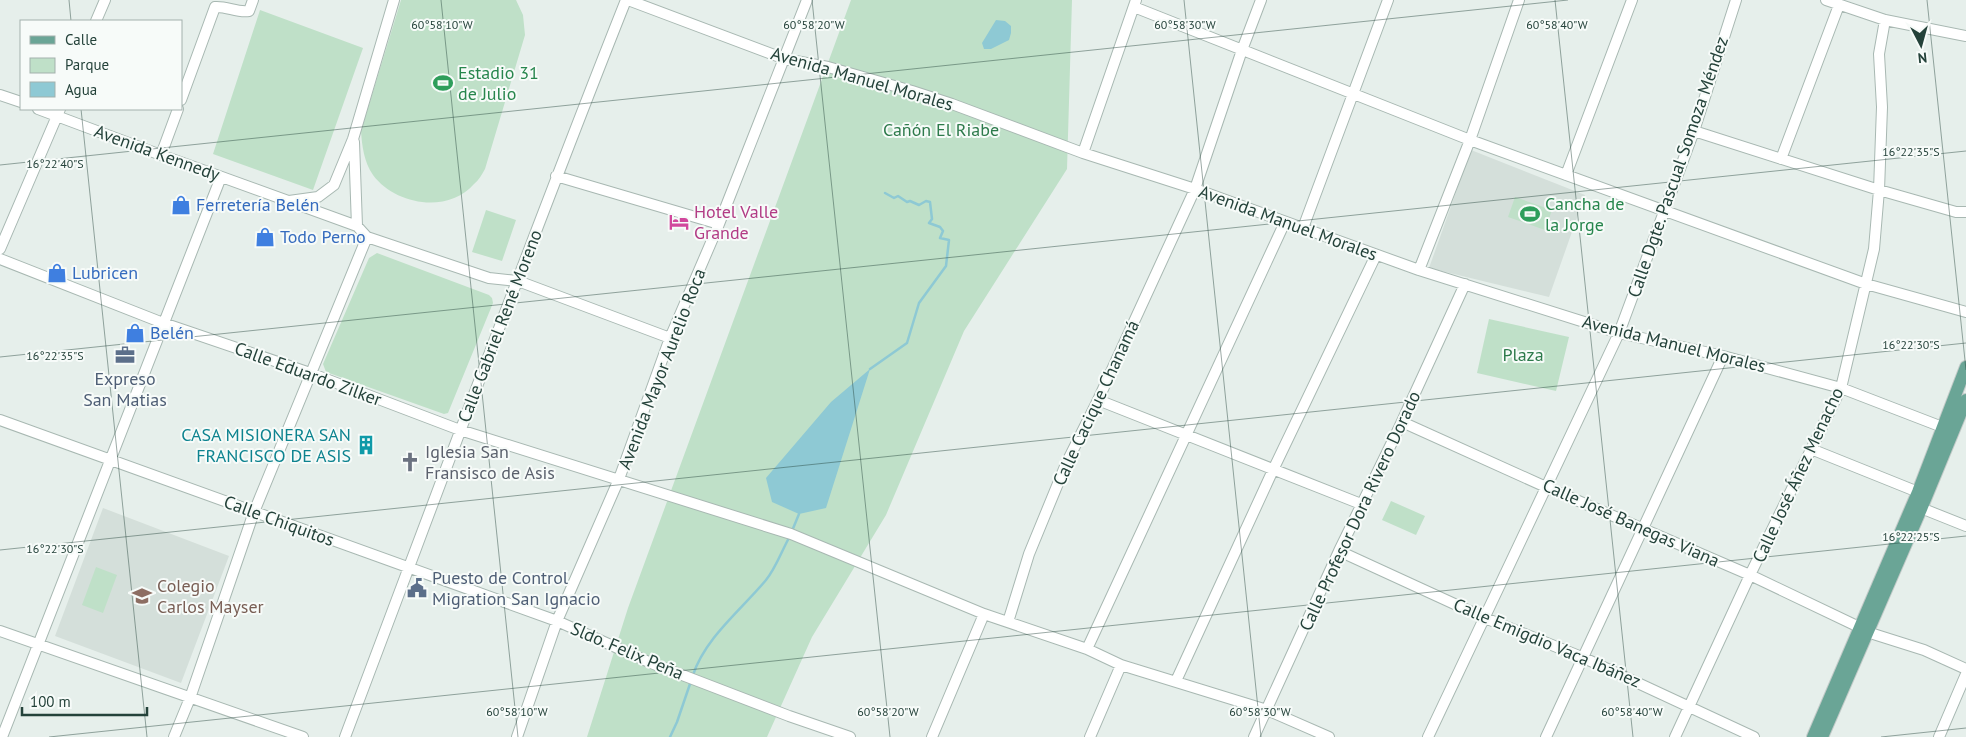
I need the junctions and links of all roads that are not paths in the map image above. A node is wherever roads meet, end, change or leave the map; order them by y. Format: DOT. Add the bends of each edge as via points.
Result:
graph roads {
  1 [pos="105,0"];
  2 [pos="253,0"];
  3 [pos="394,0"];
  4 [pos="627,0"];
  5 [pos="807,0"];
  6 [pos="1261,0"];
  7 [pos="1388,0"];
  8 [pos="1519,0"];
  9 [pos="1632,0"];
  10 [pos="1736,0"];
  11 [pos="1826,0"];
  12 [pos="1135,3"];
  13 [pos="1839,5"];
  14 [pos="96,20"];
  15 [pos="1885,20"];
  16 [pos="1966,36"];
  17 [pos="1242,50"];
  18 [pos="785,59"];
  19 [pos="0,94"];
  20 [pos="1352,94"];
  21 [pos="182,97"];
  22 [pos="20,102"];
  23 [pos="45,110"];
  24 [pos="178,110"];
  25 [pos="58,112"];
  26 [pos="1694,131"];
  27 [pos="353,139"];
  28 [pos="1470,140"];
  29 [pos="1083,153"];
  30 [pos="161,156"];
  31 [pos="1781,159"];
  32 [pos="1566,175"];
  33 [pos="556,176"];
  34 [pos="221,177"];
  35 [pos="1195,189"];
  36 [pos="1880,190"];
  37 [pos="288,201"];
  38 [pos="1664,210"];
  39 [pos="1966,212"];
  40 [pos="1285,222"];
  41 [pos="719,224"];
  42 [pos="357,226"];
  43 [pos="1303,228"];
  44 [pos="367,237"];
  45 [pos="0,249"];
  46 [pos="1376,255"];
  47 [pos="0,259"];
  48 [pos="1419,270"];
  49 [pos="518,281"];
  50 [pos="1465,284"];
  51 [pos="1866,284"];
  52 [pos="1966,312"];
  53 [pos="164,323"];
  54 [pos="1619,333"];
  55 [pos="670,338"];
  56 [pos="1722,356"];
  57 [pos="1966,368"];
  58 [pos="310,373"];
  59 [pos="1841,388"];
  60 [pos="1098,400"];
  61 [pos="1966,400"];
  62 [pos="1959,413"];
  63 [pos="0,420"];
  64 [pos="1402,422"];
  65 [pos="460,430"];
  66 [pos="1948,430"];
  67 [pos="1186,436"];
  68 [pos="1811,449"];
  69 [pos="110,460"];
  70 [pos="1273,470"];
  71 [pos="619,479"];
  72 [pos="1546,487"];
  73 [pos="1918,492"];
  74 [pos="1361,504"];
  75 [pos="1917,507"];
  76 [pos="254,512"];
  77 [pos="1966,526"];
  78 [pos="1642,529"];
  79 [pos="1339,551"];
  80 [pos="409,568"];
  81 [pos="1750,575"];
  82 [pos="984,614"];
  83 [pos="1485,618"];
  84 [pos="557,621"];
  85 [pos="1008,622"];
  86 [pos="1863,630"];
  87 [pos="0,631"];
  88 [pos="38,644"];
  89 [pos="1087,649"];
  90 [pos="1584,658"];
  91 [pos="1121,665"];
  92 [pos="1966,669"];
  93 [pos="1966,674"];
  94 [pos="1176,681"];
  95 [pos="190,698"];
  96 [pos="1689,706"];
  97 [pos="1267,710"];
  98 [pos="2,737"];
  99 [pos="174,737"];
  100 [pos="303,737"];
  101 [pos="345,737"];
  102 [pos="517,737"];
  103 [pos="850,737"];
  104 [pos="932,737"];
  105 [pos="1090,737"];
  106 [pos="1254,737"];
  107 [pos="1329,737"];
  108 [pos="1428,737"];
  109 [pos="1546,737"];
  110 [pos="1675,737"];
  111 [pos="1754,737"];
  112 [pos="1813,737"];
  113 [pos="1822,737"];
  114 [pos="1939,737"];
  1 -- 14 [label="street"];
  2 -- 21 [label="street" via="249,11 214,7"];
  3 -- 27 [label="street"];
  4 -- 18 [label="street, Avenida Manuel Morales"];
  4 -- 33 [label="street, Calle Gabriel René Moreno"];
  5 -- 18 [label="street, Avenida Mayor Aurelio Roca"];
  6 -- 17 [label="street, Calle Cacique Chanamá"];
  7 -- 20 [label="street"];
  8 -- 28 [label="street"];
  9 -- 32 [label="street"];
  10 -- 26 [label="street, Calle Dgte. Pascual Somoza Méndez"];
  11 -- 13 [label="street"];
  12 -- 17 [label="street"];
  12 -- 29 [label="street"];
  13 -- 15 [label="street"];
  13 -- 31 [label="street"];
  15 -- 16 [label="street"];
  15 -- 36 [label="street, Calle José Áñez Menacho" via="1878,54 1882,107"];
  17 -- 20 [label="street"];
  17 -- 35 [label="street, Calle Cacique Chanamá"];
  18 -- 29 [label="street, Avenida Manuel Morales" via="828,67 912,91"];
  18 -- 41 [label="street, Avenida Mayor Aurelio Roca"];
  19 -- 22 [label="street"];
  20 -- 28 [label="street"];
  20 -- 43 [label="street"];
  23 -- 25 [label="street, Avenida Kennedy"];
  24 -- 30 [label="street"];
  25 -- 30 [label="street, Avenida Kennedy"];
  25 -- 45 [label="street"];
  26 -- 31 [label="street"];
  26 -- 38 [label="street, Calle Dgte. Pascual Somoza Méndez"];
  27 -- 37 [label="street" via="334,185 318,197"];
  27 -- 42 [label="street"];
  28 -- 32 [label="street"];
  28 -- 48 [label="street"];
  29 -- 35 [label="street, Avenida Manuel Morales"];
  30 -- 34 [label="street, Avenida Kennedy"];
  31 -- 36 [label="street"];
  32 -- 38 [label="street"];
  33 -- 41 [label="street"];
  33 -- 49 [label="street, Calle Gabriel René Moreno"];
  34 -- 37 [label="street, Avenida Kennedy"];
  34 -- 53 [label="street"];
  35 -- 40 [label="street, Avenida Manuel Morales"];
  35 -- 60 [label="street, Calle Cacique Chanamá"];
  36 -- 39 [label="street"];
  36 -- 51 [label="street, Calle José Áñez Menacho" via="1874,249"];
  37 -- 42 [label="street, Avenida Kennedy"];
  38 -- 51 [label="street"];
  38 -- 54 [label="street, Calle Dgte. Pascual Somoza Méndez"];
  40 -- 43 [label="street, Avenida Manuel Morales"];
  40 -- 67 [label="street"];
  41 -- 55 [label="street, Avenida Mayor Aurelio Roca"];
  42 -- 44 [label="street, Avenida Kennedy"];
  43 -- 46 [label="street, Avenida Manuel Morales"];
  44 -- 49 [label="street, Avenida Kennedy" via="489,278"];
  44 -- 58 [label="street"];
  46 -- 48 [label="street, Avenida Manuel Morales"];
  46 -- 70 [label="street"];
  47 -- 53 [label="street, Calle Eduardo Zilker"];
  48 -- 50 [label="street, Avenida Manuel Morales"];
  49 -- 55 [label="street, Avenida Kennedy"];
  49 -- 65 [label="street, Calle Gabriel René Moreno"];
  50 -- 54 [label="street, Avenida Manuel Morales"];
  50 -- 64 [label="street, Calle Profesor Dora Rivero Dorado"];
  51 -- 52 [label="street"];
  51 -- 59 [label="street, Calle José Áñez Menacho"];
  53 -- 58 [label="street, Calle Eduardo Zilker"];
  53 -- 69 [label="street"];
  54 -- 56 [label="street, Avenida Manuel Morales"];
  54 -- 72 [label="street, Calle Dgte. Pascual Somoza Méndez"];
  55 -- 71 [label="street, Avenida Mayor Aurelio Roca"];
  56 -- 59 [label="street, Avenida Manuel Morales"];
  56 -- 78 [label="street"];
  57 -- 62 [label="main road"];
  58 -- 65 [label="street, Calle Eduardo Zilker"];
  58 -- 76 [label="street"];
  59 -- 66 [label="street, Avenida Manuel Morales"];
  59 -- 68 [label="street, Calle José Áñez Menacho"];
  60 -- 67 [label="street"];
  60 -- 85 [label="street, Calle Cacique Chanamá" via="1066,464 1032,545"];
  61 -- 62 [label="main road"];
  62 -- 66 [label="main road"];
  63 -- 69 [label="street, Calle Chiquitos"];
  64 -- 72 [label="street, Calle José Banegas Viana"];
  64 -- 74 [label="street, Calle Profesor Dora Rivero Dorado"];
  65 -- 71 [label="street, Calle Eduardo Zilker"];
  65 -- 80 [label="street, Calle Gabriel René Moreno"];
  66 -- 73 [label="main road"];
  66 -- 75 [label="main road"];
  67 -- 70 [label="street"];
  67 -- 89 [label="street"];
  68 -- 73 [label="street"];
  68 -- 81 [label="street, Calle José Áñez Menacho"];
  69 -- 76 [label="street, Calle Chiquitos"];
  69 -- 88 [label="street"];
  70 -- 74 [label="street"];
  70 -- 94 [label="street"];
  71 -- 82 [label="street, Calle Eduardo Zilker" via="791,534"];
  71 -- 84 [label="street, Avenida Mayor Aurelio Roca"];
  72 -- 78 [label="street, Calle José Banegas Viana"];
  72 -- 83 [label="street, Calle Dgte. Pascual Somoza Méndez"];
  73 -- 75 [label="main road"];
  74 -- 79 [label="street, Calle Profesor Dora Rivero Dorado"];
  75 -- 77 [label="street"];
  75 -- 86 [label="main road"];
  76 -- 80 [label="street, Calle Chiquitos"];
  76 -- 95 [label="street"];
  78 -- 81 [label="street, Calle José Banegas Viana"];
  78 -- 90 [label="street"];
  79 -- 83 [label="street, Calle Emigdio Vaca Ibáñez"];
  79 -- 97 [label="street, Calle Profesor Dora Rivero Dorado"];
  80 -- 84 [label="street, Calle Chiquitos"];
  80 -- 101 [label="street, Calle Gabriel René Moreno"];
  81 -- 86 [label="street, Calle José Banegas Viana"];
  81 -- 96 [label="street, Calle José Áñez Menacho"];
  82 -- 85 [label="street, Calle Eduardo Zilker"];
  82 -- 104 [label="street"];
  83 -- 90 [label="street, Calle Emigdio Vaca Ibáñez"];
  83 -- 108 [label="street, Calle Dgte. Pascual Somoza Méndez"];
  84 -- 102 [label="street, Avenida Mayor Aurelio Roca"];
  84 -- 103 [label="street, Sldo. Felix Peña" via="684,675"];
  85 -- 89 [label="street, Calle Eduardo Zilker"];
  86 -- 92 [label="street, Calle José Banegas Viana" via="1924,650"];
  86 -- 112 [label="main road"];
  86 -- 113 [label="main road"];
  87 -- 88 [label="street"];
  88 -- 95 [label="street"];
  88 -- 98 [label="street"];
  89 -- 91 [label="street, Calle Eduardo Zilker"];
  90 -- 96 [label="street, Calle Emigdio Vaca Ibáñez"];
  90 -- 109 [label="street"];
  91 -- 94 [label="street, Calle Eduardo Zilker"];
  91 -- 105 [label="street"];
  93 -- 114 [label="street"];
  94 -- 97 [label="street, Calle Eduardo Zilker"];
  95 -- 99 [label="street"];
  95 -- 100 [label="street"];
  96 -- 110 [label="street, Calle José Áñez Menacho"];
  96 -- 111 [label="street, Calle Emigdio Vaca Ibáñez"];
  97 -- 106 [label="street, Calle Profesor Dora Rivero Dorado"];
  97 -- 107 [label="street, Calle Eduardo Zilker"];
}
